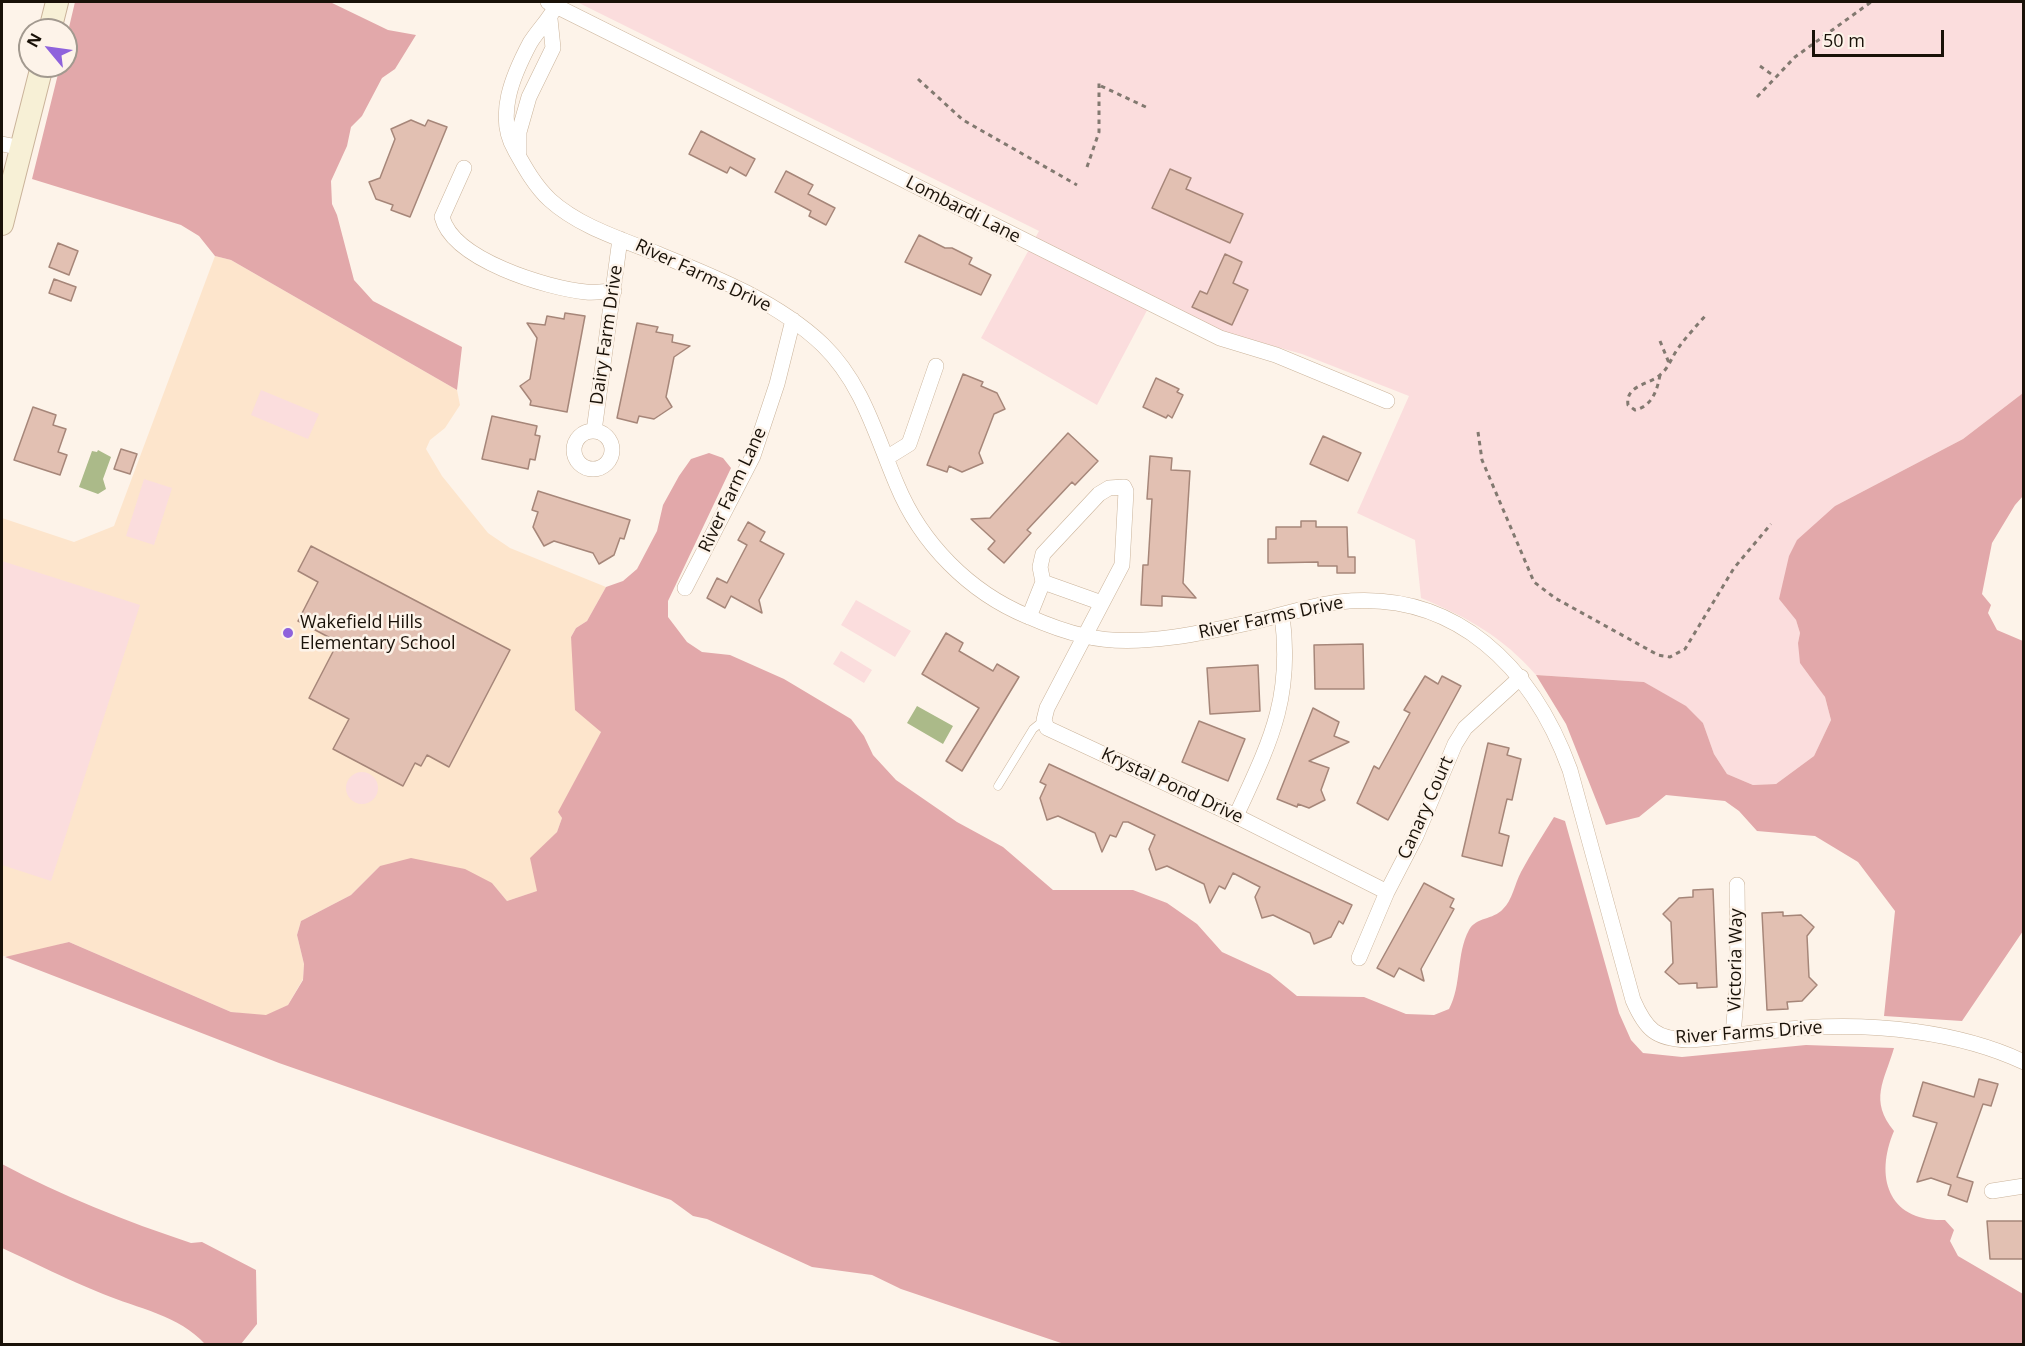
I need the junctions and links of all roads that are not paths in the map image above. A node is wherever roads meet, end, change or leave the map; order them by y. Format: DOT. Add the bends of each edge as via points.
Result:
graph roads {
  1 [pos="57,2"];
  2 [pos="551,9"];
  3 [pos="54,18"];
  4 [pos="38,78"];
  5 [pos="12,146"];
  6 [pos="519,156"];
  7 [pos="464,168"];
  8 [pos="2,224"];
  9 [pos="620,239"];
  10 [pos="614,291"];
  11 [pos="793,320"];
  12 [pos="936,366"];
  13 [pos="1387,401"];
  14 [pos="594,430"];
  15 [pos="888,457"];
  16 [pos="1043,582"];
  17 [pos="685,588"];
  18 [pos="1102,603"];
  19 [pos="1282,615"];
  20 [pos="1029,617"];
  21 [pos="1084,636"];
  22 [pos="1521,677"];
  23 [pos="1044,720"];
  24 [pos="998,786"];
  25 [pos="1236,816"];
  26 [pos="1737,885"];
  27 [pos="1387,892"];
  28 [pos="1359,958"];
  29 [pos="1733,1035"];
  30 [pos="2024,1062"];
  31 [pos="2024,1186"];
  32 [pos="1992,1191"];
  1 -- 3 [label="street"];
  2 -- 6 [label="street" via="553,48 529,97 522,120"];
  2 -- 6 [label="street, River Farms Drive" via="532,39 508,98 508,134"];
  2 -- 13 [label="street, Lombardi Lane" via="1220,338 1276,355"];
  4 -- 5 [label="street"];
  5 -- 8 [label="street"];
  6 -- 9 [label="street, River Farms Drive" via="534,182 551,200 578,219"];
  7 -- 10 [label="street" via="442,217 458,243 489,262 544,283 587,292"];
  9 -- 10 [label="street, Dairy Farm Drive"];
  9 -- 11 [label="street, River Farms Drive" via="709,275"];
  10 -- 14 [label="street, Dairy Farm Drive"];
  11 -- 15 [label="street, River Farms Drive" via="826,347 850,379 872,417"];
  11 -- 17 [label="street, River Farm Lane" via="753,456"];
  12 -- 15 [label="street" via="909,444"];
  15 -- 20 [label="street, River Farms Drive" via="910,511 938,553 983,592"];
  16 -- 18 [label="street"];
  16 -- 18 [label="street" via="1043,554 1099,494 1109,488 1124,487 1122,565"];
  16 -- 20 [label="street"];
  18 -- 21 [label="street"];
  19 -- 21 [label="street, River Farms Drive" via="1189,635 1127,640"];
  19 -- 22 [label="street, River Farms Drive" via="1360,601 1425,610 1478,637"];
  19 -- 25 [label="street" via="1286,643 1282,700 1269,746"];
  20 -- 21 [label="street, River Farms Drive"];
  21 -- 23 [label="street"];
  22 -- 27 [label="street, Canary Court" via="1465,728 1455,744"];
  22 -- 29 [label="street, River Farms Drive" via="1556,734 1570,771 1626,981 1640,1015 1656,1034 1670,1039 1704,1040"];
  23 -- 24 [label="lane" via="1033,729"];
  23 -- 25 [label="street, Krystal Pond Drive" via="1054,733"];
  25 -- 27 [label="street, Krystal Pond Drive"];
  26 -- 29 [label="street, Victoria Way" via="1738,976"];
  27 -- 28 [label="street, Canary Court"];
  29 -- 30 [label="street, River Farms Drive" via="1836,1027 1930,1033 1969,1041"];
  31 -- 32 [label="street"];
}
